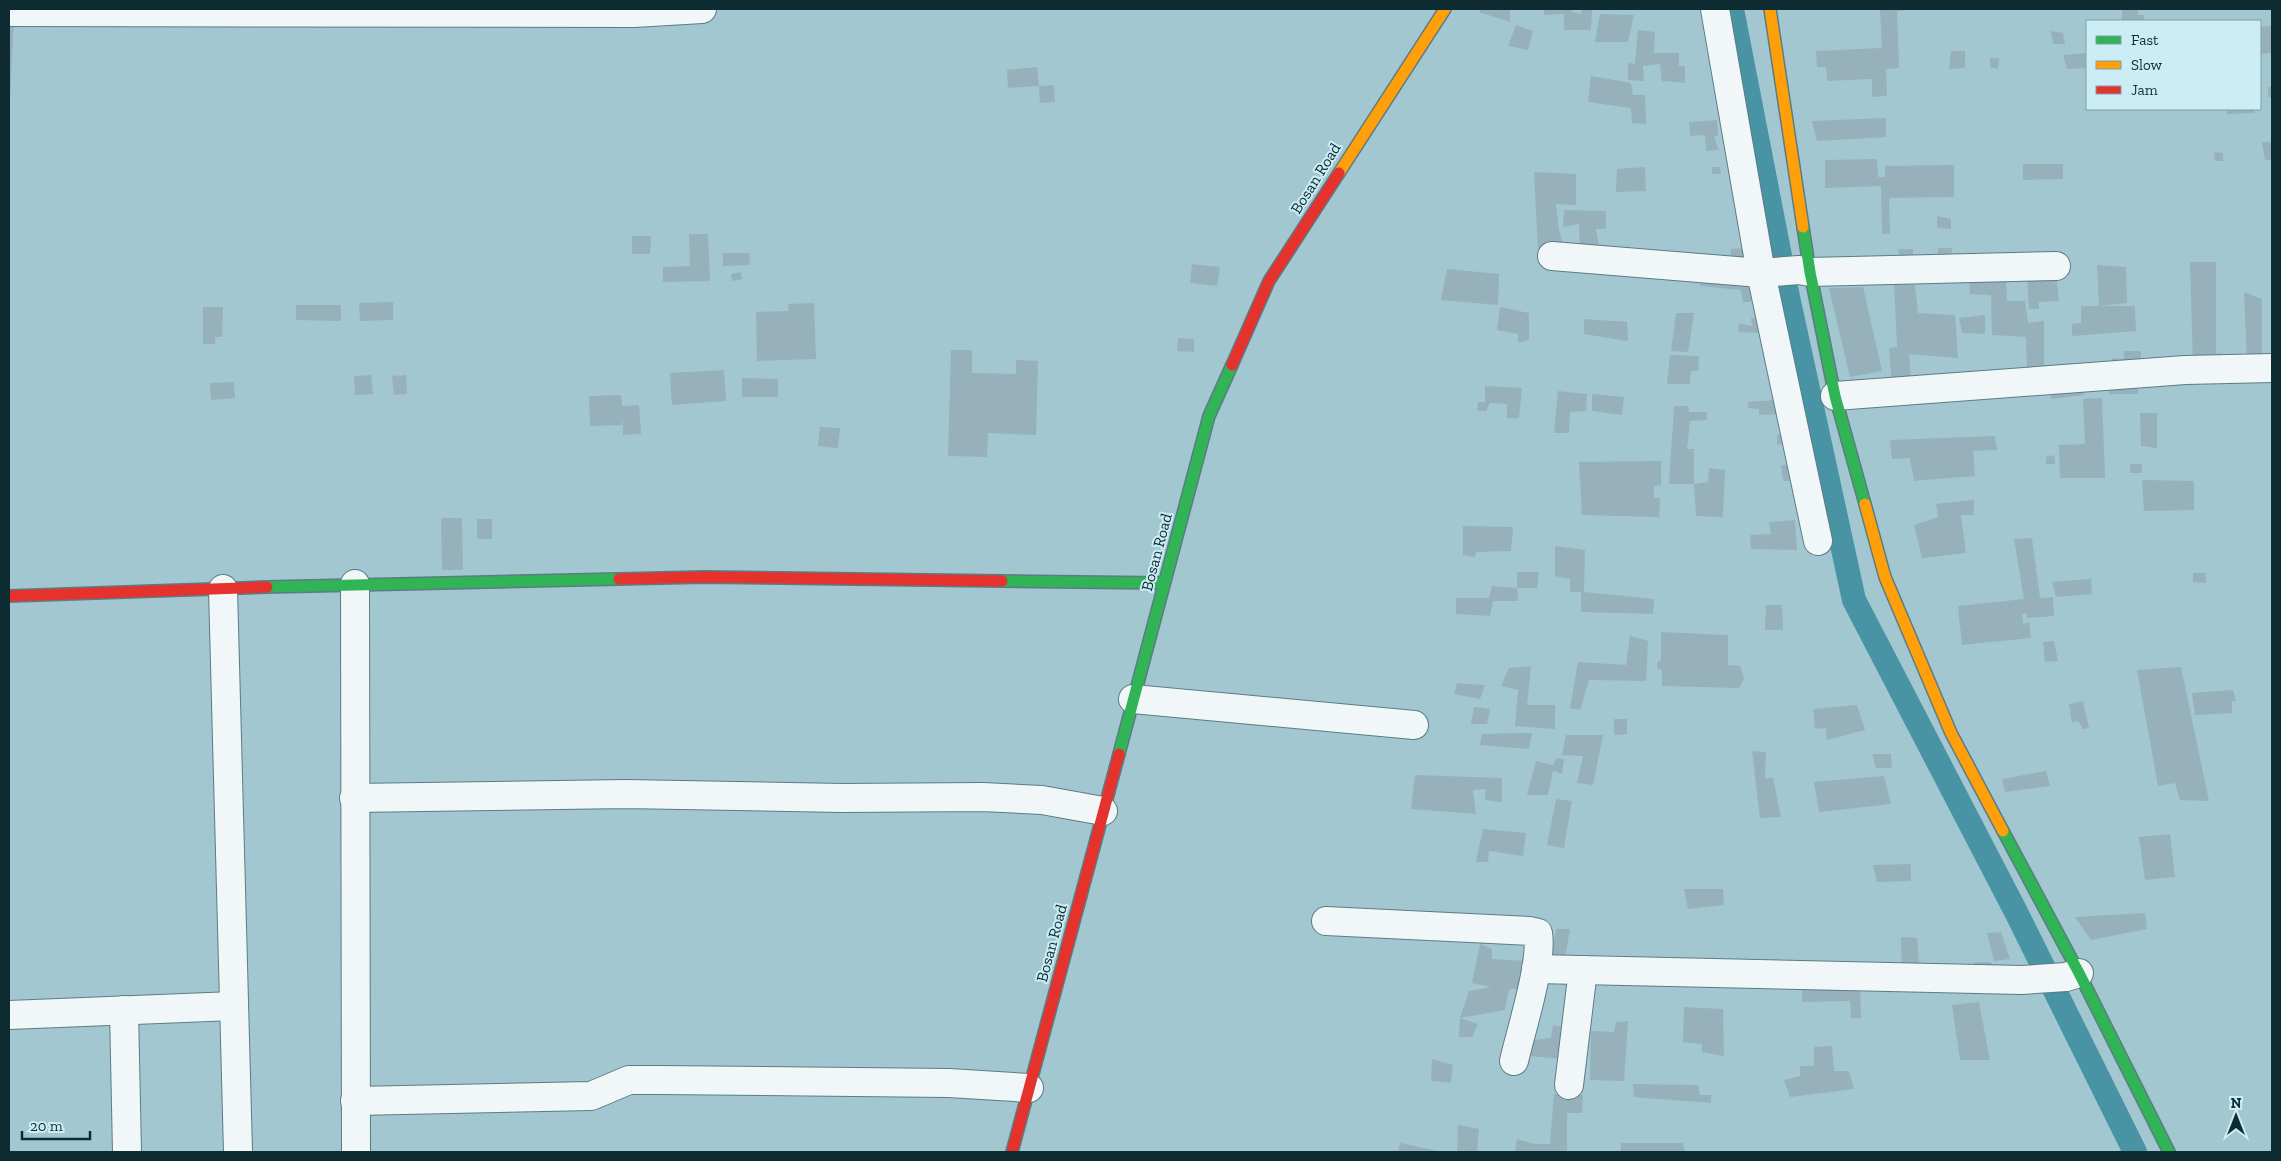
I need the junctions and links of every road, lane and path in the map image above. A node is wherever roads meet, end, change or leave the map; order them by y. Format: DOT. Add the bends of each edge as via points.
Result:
graph roads {
  1 [pos="702,9"];
  2 [pos="1445,9"];
  3 [pos="1715,9"];
  4 [pos="1770,9"];
  5 [pos="9,12"];
  6 [pos="1552,256"];
  7 [pos="2056,266"];
  8 [pos="1786,272"];
  9 [pos="2272,368"];
  10 [pos="1835,396"];
  11 [pos="1818,541"];
  12 [pos="1164,583"];
  13 [pos="355,584"];
  14 [pos="223,589"];
  15 [pos="9,596"];
  16 [pos="1133,699"];
  17 [pos="1414,725"];
  18 [pos="354,798"];
  19 [pos="1103,811"];
  20 [pos="1326,921"];
  21 [pos="1536,969"];
  22 [pos="1583,970"];
  23 [pos="2073,975"];
  24 [pos="234,1006"];
  25 [pos="124,1010"];
  26 [pos="9,1015"];
  27 [pos="1514,1061"];
  28 [pos="1569,1085"];
  29 [pos="1029,1088"];
  30 [pos="355,1101"];
  31 [pos="128,1152"];
  32 [pos="238,1152"];
  33 [pos="356,1152"];
  34 [pos="1012,1152"];
  35 [pos="2169,1152"];
  1 -- 5 [label="street" via="634,13"];
  2 -- 12 [label="street, Bosan Road" via="1269,281 1209,416"];
  3 -- 8 [label="street"];
  4 -- 8 [label="street"];
  6 -- 8 [label="street"];
  7 -- 8 [label="street"];
  8 -- 10 [label="street"];
  8 -- 11 [label="street"];
  9 -- 10 [label="street" via="2185,370"];
  10 -- 23 [label="street" via="1885,577 1950,733"];
  12 -- 13 [label="street" via="704,577"];
  12 -- 16 [label="street, Bosan Road"];
  13 -- 14 [label="street"];
  13 -- 18 [label="street"];
  14 -- 15 [label="street"];
  14 -- 24 [label="street"];
  16 -- 17 [label="street"];
  16 -- 19 [label="street, Bosan Road"];
  18 -- 19 [label="street" via="626,794 983,797 1042,800"];
  18 -- 30 [label="street"];
  19 -- 29 [label="street, Bosan Road"];
  20 -- 21 [label="street" via="1529,930 1538,933 1540,943"];
  21 -- 22 [label="street"];
  21 -- 27 [label="street"];
  22 -- 23 [label="street" via="2022,980"];
  22 -- 28 [label="street"];
  23 -- 35 [label="street"];
  24 -- 25 [label="street"];
  24 -- 32 [label="street"];
  25 -- 26 [label="street"];
  25 -- 31 [label="street"];
  29 -- 30 [label="street" via="949,1083 629,1080 591,1096"];
  29 -- 34 [label="street, Bosan Road"];
  30 -- 33 [label="street"];
}
